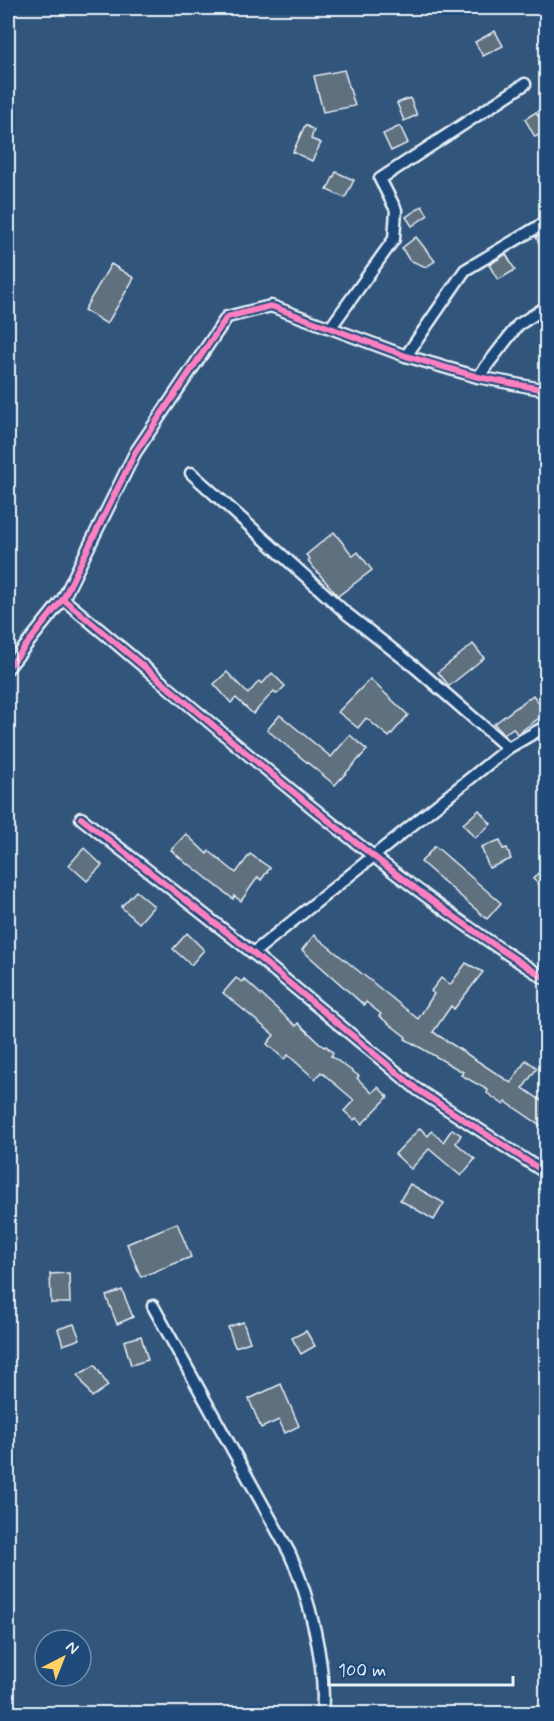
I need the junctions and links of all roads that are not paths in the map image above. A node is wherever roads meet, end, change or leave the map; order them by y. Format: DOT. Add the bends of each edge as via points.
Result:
graph roads {
  1 [pos="525,84"];
  2 [pos="546,222"];
  3 [pos="546,307"];
  4 [pos="331,327"];
  5 [pos="406,356"];
  6 [pos="478,377"];
  7 [pos="546,390"];
  8 [pos="191,472"];
  9 [pos="63,599"];
  10 [pos="8,668"];
  11 [pos="546,726"];
  12 [pos="508,748"];
  13 [pos="81,818"];
  14 [pos="375,857"];
  15 [pos="253,953"];
  16 [pos="546,979"];
  17 [pos="546,1173"];
  18 [pos="153,1306"];
  19 [pos="322,1713"];
  1 -- 4 [label="street" via="380,179 396,210 394,239"];
  2 -- 5 [label="street" via="465,270"];
  3 -- 6 [label="street" via="518,325"];
  4 -- 5 [label="street"];
  4 -- 9 [label="street" via="271,306 226,317 135,453"];
  5 -- 6 [label="street"];
  6 -- 7 [label="street"];
  8 -- 12 [label="street" via="346,613"];
  9 -- 10 [label="street"];
  9 -- 14 [label="street"];
  11 -- 12 [label="street"];
  12 -- 14 [label="street"];
  13 -- 15 [label="street"];
  14 -- 15 [label="street"];
  14 -- 16 [label="street"];
  15 -- 17 [label="street" via="418,1090"];
  18 -- 19 [label="street" via="303,1582 324,1691"];
}
